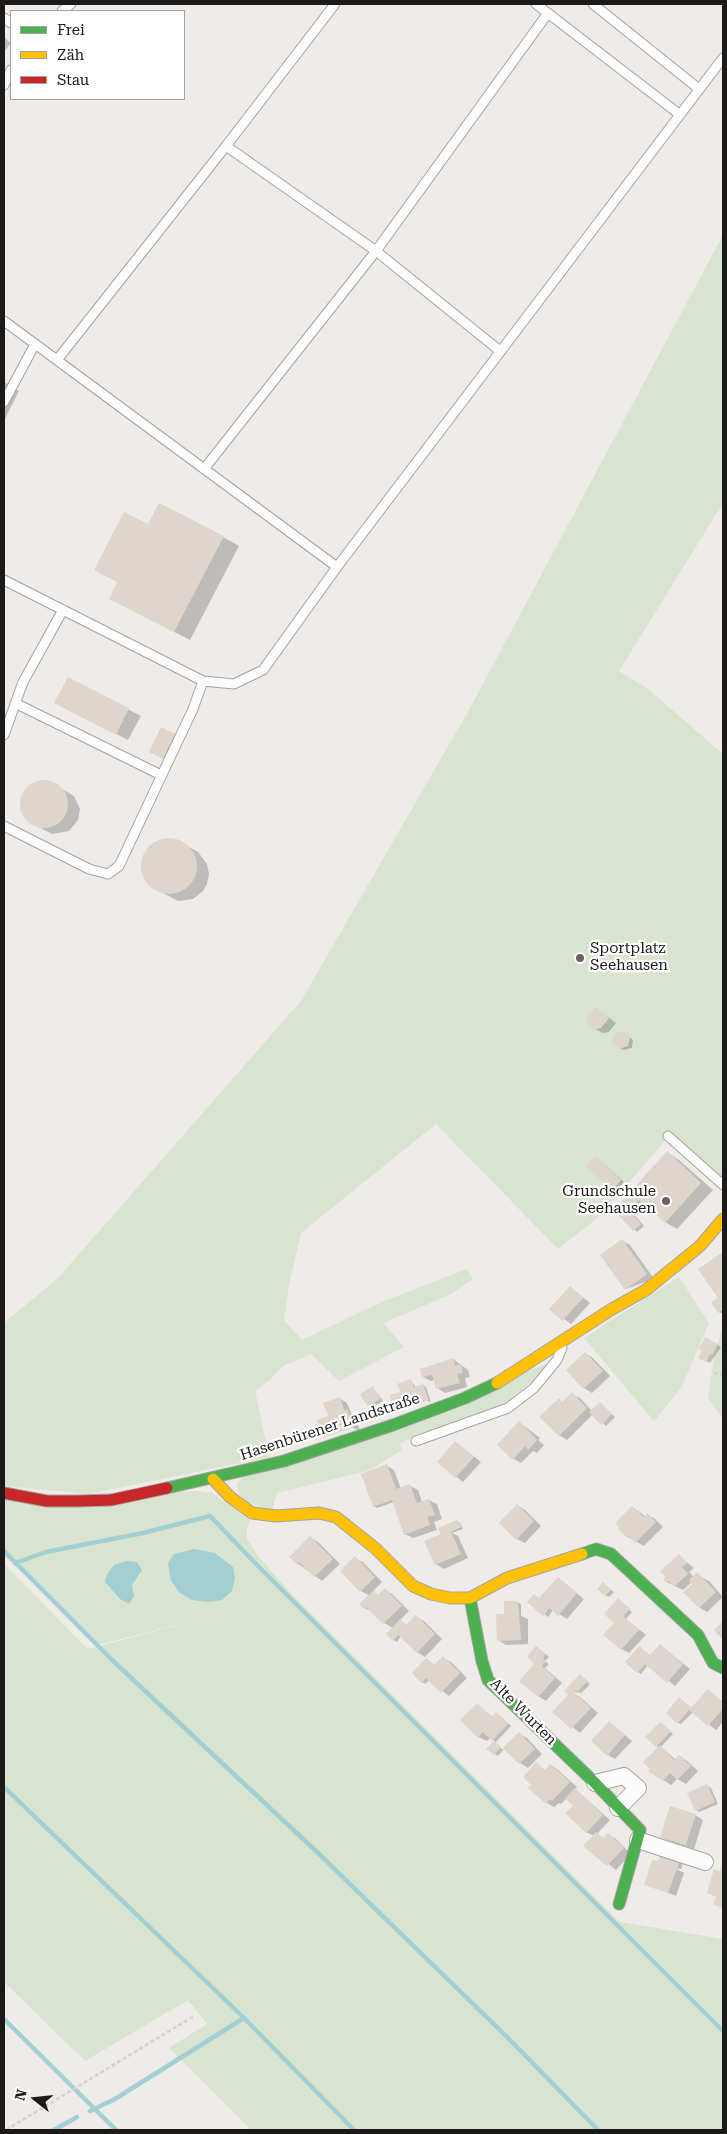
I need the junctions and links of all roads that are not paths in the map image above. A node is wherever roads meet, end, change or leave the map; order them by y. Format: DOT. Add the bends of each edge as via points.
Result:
graph roads {
  1 [pos="335,4"];
  2 [pos="536,4"];
  3 [pos="593,4"];
  4 [pos="548,13"];
  5 [pos="723,58"];
  6 [pos="10,72"];
  7 [pos="4,85"];
  8 [pos="699,89"];
  9 [pos="679,114"];
  10 [pos="226,146"];
  11 [pos="376,251"];
  12 [pos="4,321"];
  13 [pos="35,344"];
  14 [pos="500,351"];
  15 [pos="57,360"];
  16 [pos="4,402"];
  17 [pos="204,469"];
  18 [pos="337,567"];
  19 [pos="4,580"];
  20 [pos="63,610"];
  21 [pos="203,681"];
  22 [pos="15,703"];
  23 [pos="4,735"];
  24 [pos="162,775"];
  25 [pos="4,826"];
  26 [pos="668,1136"];
  27 [pos="723,1185"];
  28 [pos="723,1219"];
  29 [pos="566,1338"];
  30 [pos="416,1441"];
  31 [pos="213,1479"];
  32 [pos="4,1493"];
  33 [pos="470,1598"];
  34 [pos="723,1668"];
  35 [pos="596,1783"];
  36 [pos="618,1808"];
  37 [pos="638,1840"];
  38 [pos="705,1862"];
  39 [pos="619,1904"];
  1 -- 10 [label="lane"];
  2 -- 4 [label="lane"];
  3 -- 8 [label="lane"];
  4 -- 9 [label="lane"];
  4 -- 11 [label="lane"];
  5 -- 8 [label="lane"];
  6 -- 7 [label="lane"];
  8 -- 9 [label="lane"];
  9 -- 14 [label="lane"];
  10 -- 11 [label="lane"];
  10 -- 15 [label="lane"];
  11 -- 14 [label="lane"];
  11 -- 17 [label="lane"];
  12 -- 13 [label="lane"];
  13 -- 15 [label="lane"];
  13 -- 16 [label="lane"];
  14 -- 18 [label="lane"];
  15 -- 17 [label="lane"];
  17 -- 18 [label="lane"];
  18 -- 21 [label="lane" via="263,670 234,684"];
  19 -- 20 [label="lane"];
  20 -- 21 [label="lane"];
  20 -- 22 [label="lane" via="23,682"];
  21 -- 24 [label="lane"];
  22 -- 23 [label="lane"];
  22 -- 24 [label="lane"];
  24 -- 25 [label="lane" via="118,866 108,874 88,869"];
  26 -- 27 [label="lane"];
  28 -- 29 [label="street, Hasenbürener Landstraße" via="700,1246 646,1290"];
  29 -- 30 [label="lane" via="558,1360 534,1388 508,1408"];
  29 -- 31 [label="street, Hasenbürener Landstraße" via="498,1383 465,1398 284,1461"];
  31 -- 32 [label="street, Hasenbürener Landstraße" via="111,1500 47,1500"];
  31 -- 33 [label="street" via="252,1514 319,1513 336,1517 375,1548 413,1586 431,1594"];
  33 -- 34 [label="street" via="507,1578 596,1548 611,1554 698,1635 713,1663"];
  33 -- 35 [label="street, Alte Wurten" via="488,1680"];
  35 -- 36 [label="street, Alte Wurten"];
  35 -- 36 [label="street" via="624,1776 638,1788"];
  36 -- 37 [label="street, Alte Wurten" via="640,1830"];
  37 -- 38 [label="street"];
  37 -- 39 [label="street"];
}
